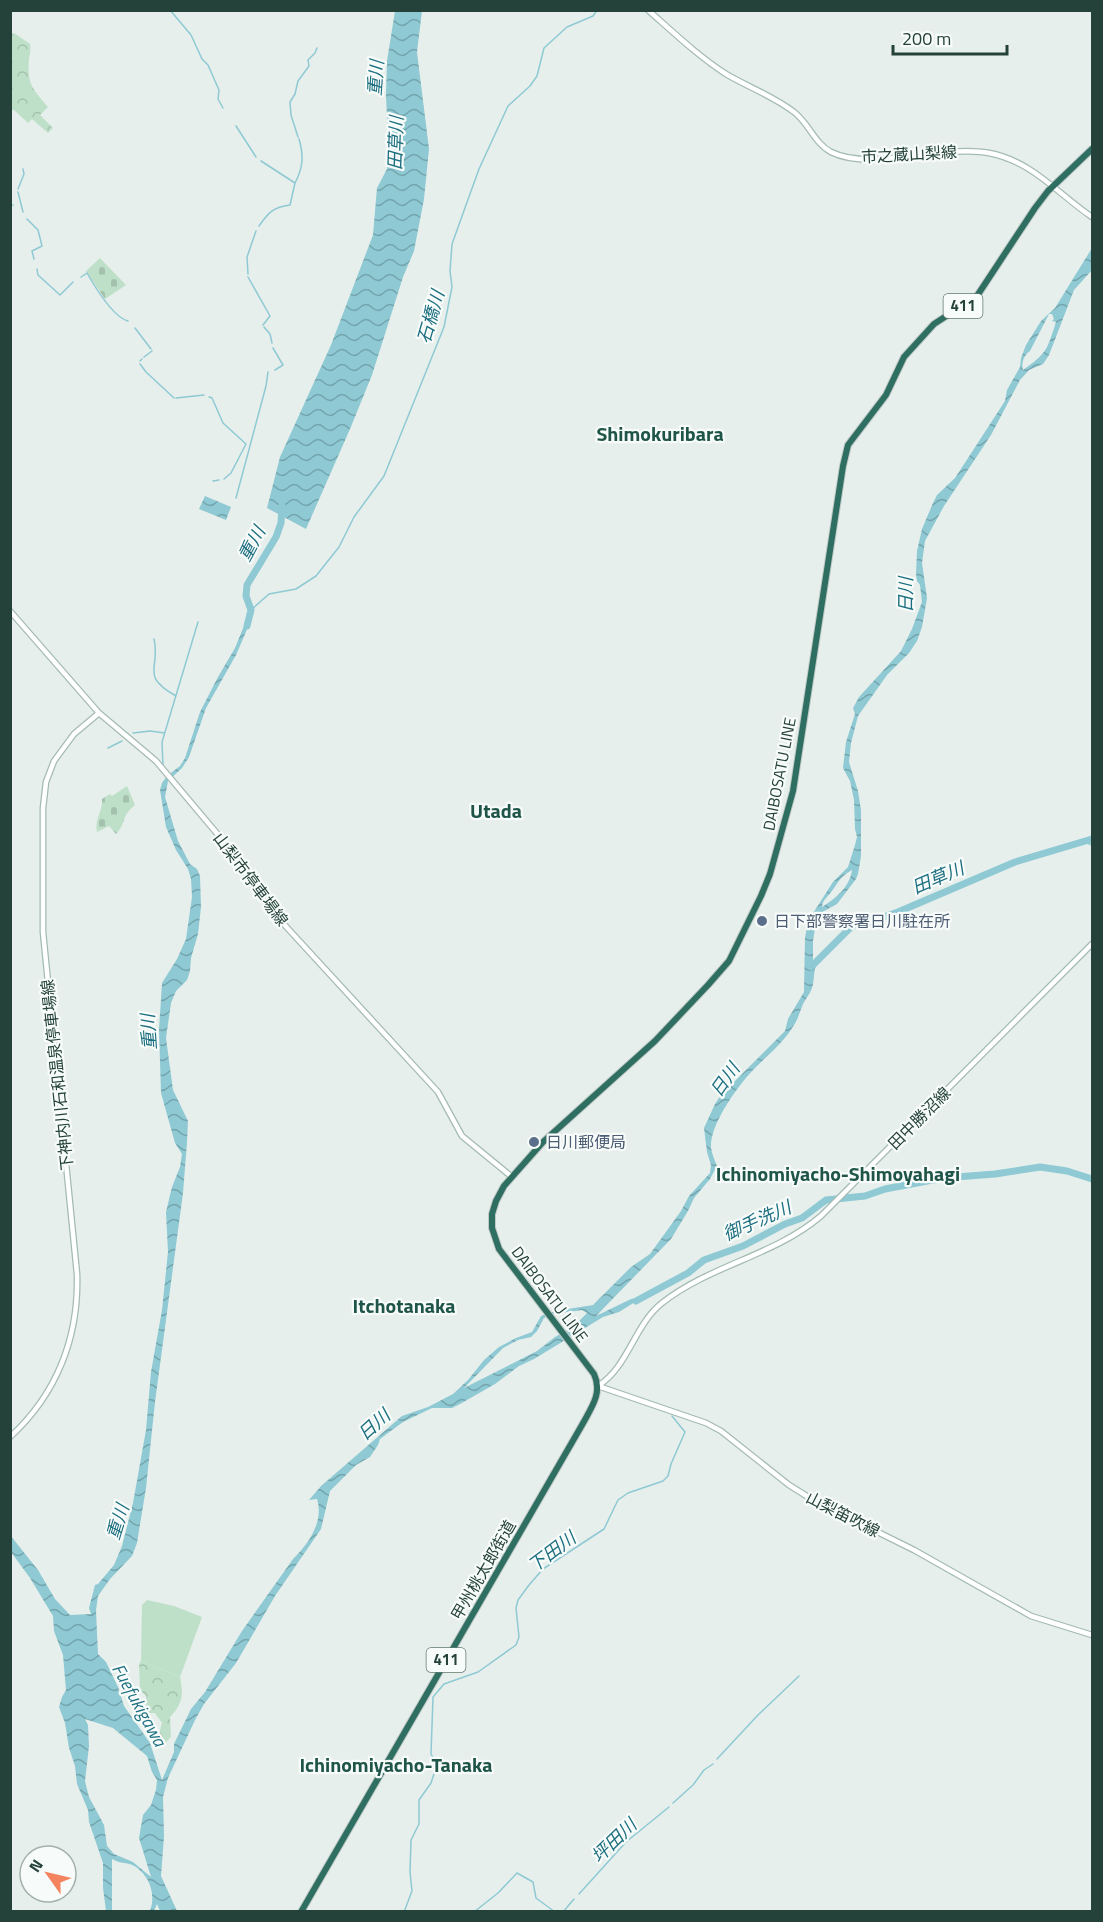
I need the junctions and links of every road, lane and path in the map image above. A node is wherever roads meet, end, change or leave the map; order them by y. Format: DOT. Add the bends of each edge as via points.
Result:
graph roads {
  1 [pos="648,10"];
  2 [pos="1092,148"];
  3 [pos="1054,186"];
  4 [pos="1092,217"];
  5 [pos="10,611"];
  6 [pos="99,713"];
  7 [pos="1092,944"];
  8 [pos="512,1177"];
  9 [pos="598,1386"];
  10 [pos="10,1437"];
  11 [pos="1092,1635"];
  12 [pos="301,1911"];
  1 -- 3 [label="main road, 市之蔵山梨線" via="725,73 798,114 830,151 864,159 996,154 1027,166"];
  2 -- 3 [label="highway, DAIBOSATU LINE / 411"];
  3 -- 4 [label="main road, 市之蔵山梨線"];
  3 -- 8 [label="highway, DAIBOSATU LINE / 411" via="1024,223 978,296 934,324 904,357 886,395 848,445 791,801 770,874 734,952 655,1041 543,1142"];
  5 -- 6 [label="main road, 山梨市停車場線"];
  6 -- 8 [label="main road, 山梨市停車場線" via="156,761 238,860 269,908 438,1092 462,1136"];
  6 -- 10 [label="main road, 下神内川石和温泉停車場線" via="74,734 58,755 48,775 44,799 42,915 77,1274 76,1312 66,1356 56,1379 30,1418"];
  7 -- 9 [label="main road, 田中勝沼線" via="821,1216 791,1238 666,1300 645,1322 618,1368"];
  8 -- 9 [label="highway, DAIBOSATU LINE / 411" via="492,1214 494,1236 505,1258 586,1364"];
  9 -- 11 [label="main road, 山梨笛吹線" via="706,1423 813,1500 914,1550 1031,1616"];
  9 -- 12 [label="highway, 甲州桃太郎街道 / 411" via="595,1401"];
}
